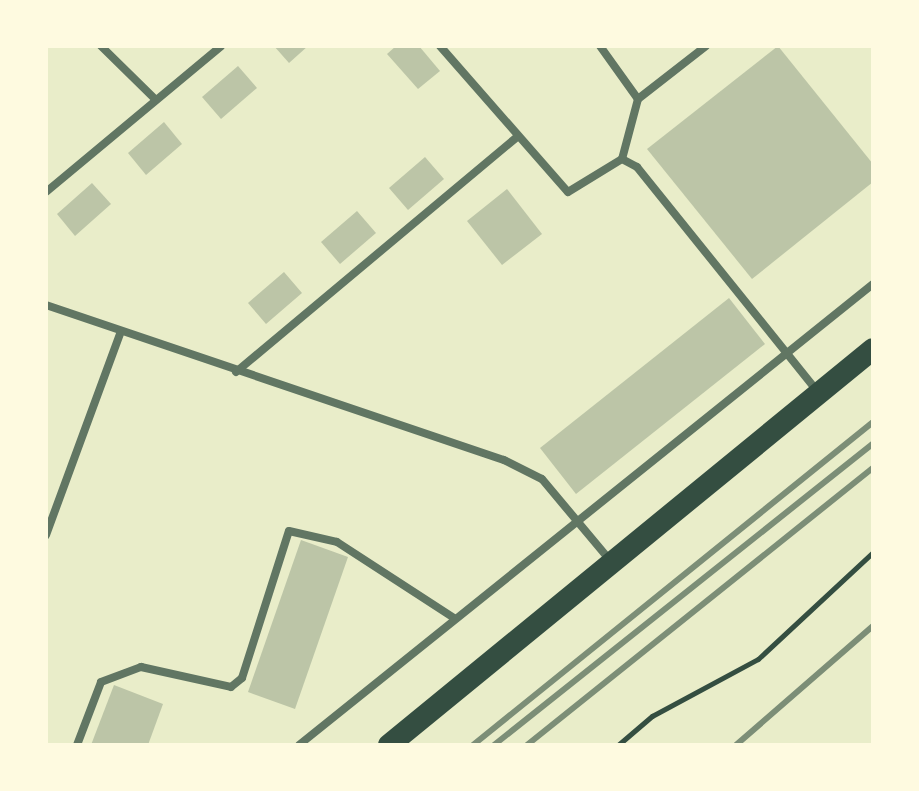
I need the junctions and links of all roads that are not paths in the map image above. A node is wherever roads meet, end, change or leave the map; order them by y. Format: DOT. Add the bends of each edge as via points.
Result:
graph roads {
  1 [pos="101,46"];
  2 [pos="221,46"];
  3 [pos="440,46"];
  4 [pos="600,46"];
  5 [pos="706,46"];
  6 [pos="155,99"];
  7 [pos="638,99"];
  8 [pos="516,138"];
  9 [pos="622,159"];
  10 [pos="46,192"];
  11 [pos="873,284"];
  12 [pos="46,305"];
  13 [pos="121,331"];
  14 [pos="873,349"];
  15 [pos="788,352"];
  16 [pos="236,372"];
  17 [pos="818,392"];
  18 [pos="573,521"];
  19 [pos="46,535"];
  20 [pos="609,559"];
  21 [pos="454,618"];
  22 [pos="77,745"];
  23 [pos="299,745"];
  24 [pos="389,745"];
  1 -- 6 [label="street"];
  2 -- 6 [label="street"];
  3 -- 8 [label="street"];
  4 -- 7 [label="street"];
  5 -- 7 [label="street"];
  6 -- 10 [label="street"];
  7 -- 9 [label="street"];
  8 -- 9 [label="street" via="568,192"];
  8 -- 16 [label="street"];
  9 -- 15 [label="street"];
  11 -- 15 [label="street"];
  12 -- 13 [label="street"];
  13 -- 16 [label="street"];
  13 -- 19 [label="street"];
  14 -- 17 [label="highway"];
  15 -- 17 [label="street"];
  15 -- 18 [label="street"];
  16 -- 18 [label="street" via="504,460 542,479"];
  17 -- 20 [label="highway"];
  18 -- 20 [label="street"];
  18 -- 21 [label="street"];
  20 -- 24 [label="highway"];
  21 -- 22 [label="street" via="337,542 289,531 242,678 231,687 141,667 101,682"];
  21 -- 23 [label="street"];
}
